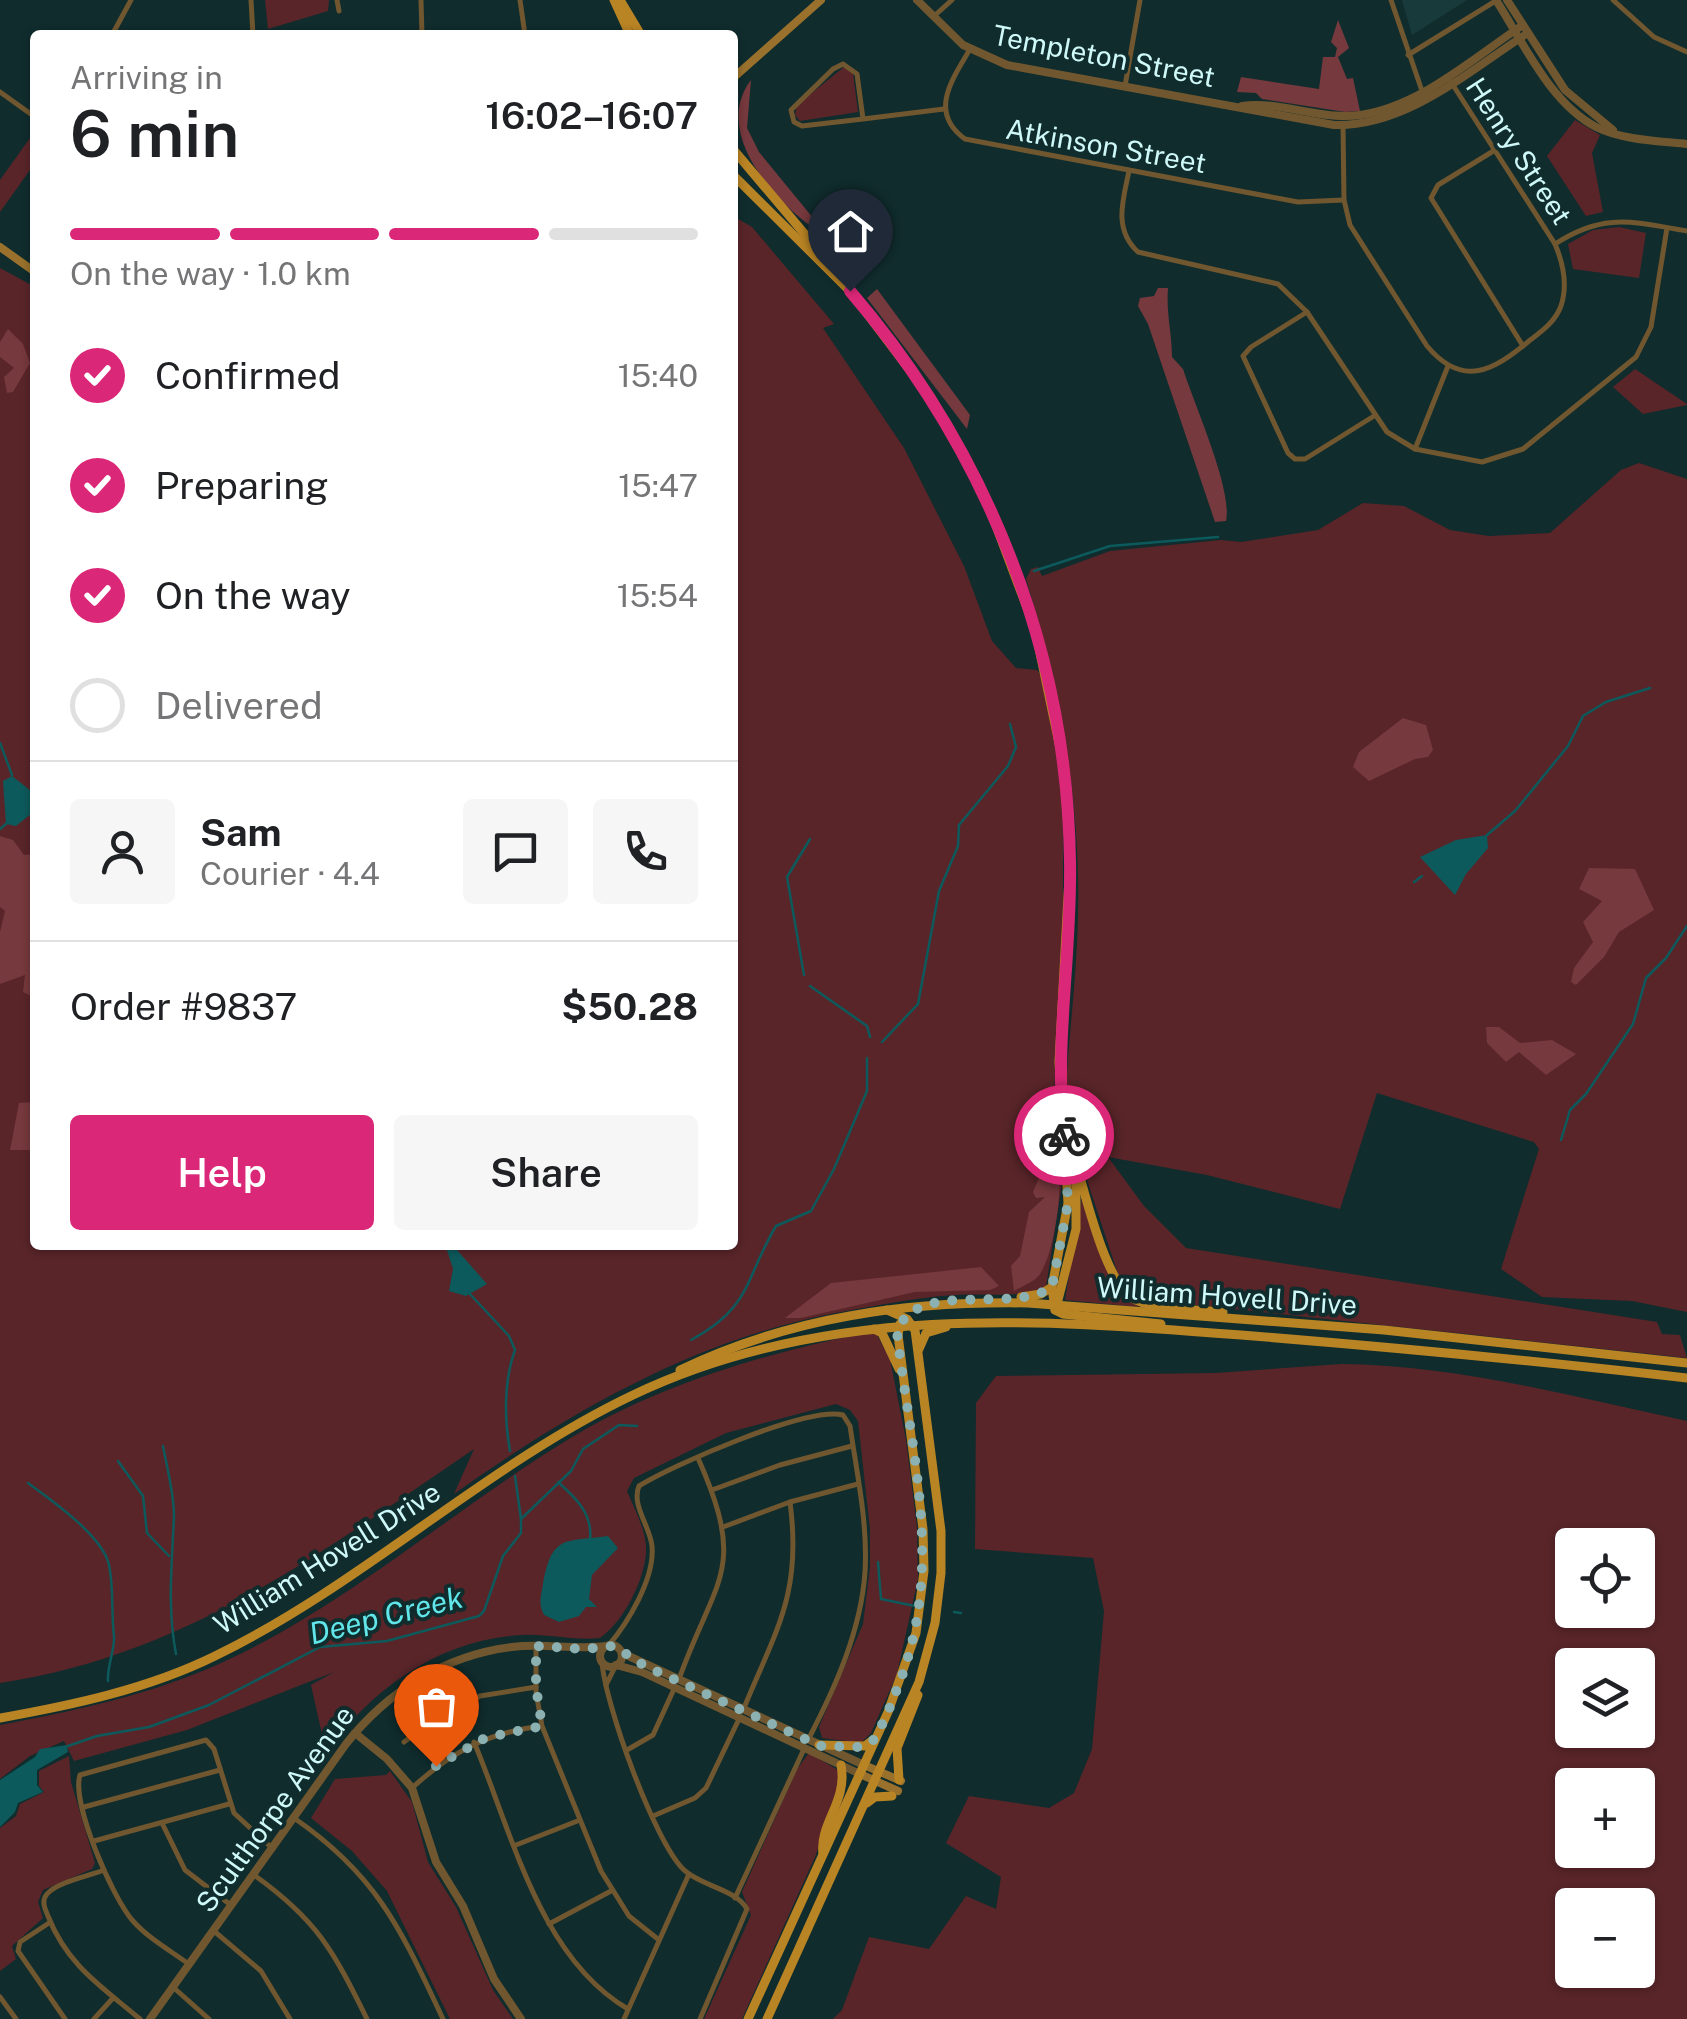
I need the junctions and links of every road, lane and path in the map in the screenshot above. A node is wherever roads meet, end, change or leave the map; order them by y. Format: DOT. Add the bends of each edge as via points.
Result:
graph roads {
  1 [pos="130,0"];
  2 [pos="251,0"];
  3 [pos="337,0"];
  4 [pos="421,0"];
  5 [pos="520,0"];
  6 [pos="617,0"];
  7 [pos="821,0"];
  8 [pos="917,0"];
  9 [pos="952,0"];
  10 [pos="1128,0"];
  11 [pos="1391,0"];
  12 [pos="1496,0"];
  13 [pos="1507,0"];
  14 [pos="1613,0"];
  15 [pos="1140,2"];
  16 [pos="339,11"];
  17 [pos="933,17"];
  18 [pos="115,30"];
  19 [pos="253,30"];
  20 [pos="422,30"];
  21 [pos="524,30"];
  22 [pos="628,30"];
  23 [pos="638,30"];
  24 [pos="1522,32"];
  25 [pos="970,49"];
  26 [pos="1687,52"];
  27 [pos="1408,55"];
  28 [pos="738,75"];
  29 [pos="1449,78"];
  30 [pos="1125,86"];
  31 [pos="0,92"];
  32 [pos="1424,95"];
  33 [pos="944,109"];
  34 [pos="30,113"];
  35 [pos="863,119"];
  36 [pos="1343,121"];
  37 [pos="1687,144"];
  38 [pos="1494,150"];
  39 [pos="738,155"];
  40 [pos="1129,171"];
  41 [pos="738,180"];
  42 [pos="1344,200"];
  43 [pos="1667,228"];
  44 [pos="1687,231"];
  45 [pos="1554,244"];
  46 [pos="0,246"];
  47 [pos="30,268"];
  48 [pos="850,291"];
  49 [pos="1308,312"];
  50 [pos="1523,346"];
  51 [pos="1448,366"];
  52 [pos="1374,416"];
  53 [pos="1415,449"];
  54 [pos="1062,1116"];
  55 [pos="1074,1158"];
  56 [pos="1052,1287"];
  57 [pos="968,1302"];
  58 [pos="919,1305"];
  59 [pos="1055,1307"];
  60 [pos="885,1309"];
  61 [pos="983,1321"];
  62 [pos="1039,1321"];
  63 [pos="905,1322"];
  64 [pos="867,1328"];
  65 [pos="1384,1330"];
  66 [pos="1198,1332"];
  67 [pos="918,1352"];
  68 [pos="1687,1363"];
  69 [pos="903,1376"];
  70 [pos="1687,1378"];
  71 [pos="656,1384"];
  72 [pos="853,1446"];
  73 [pos="698,1457"];
  74 [pos="858,1484"];
  75 [pos="712,1490"];
  76 [pos="790,1502"];
  77 [pos="723,1527"];
  78 [pos="622,1630"];
  79 [pos="536,1646"];
  80 [pos="607,1646"];
  81 [pos="584,1649"];
  82 [pos="621,1653"];
  83 [pos="602,1661"];
  84 [pos="616,1665"];
  85 [pos="919,1682"];
  86 [pos="677,1684"];
  87 [pos="536,1687"];
  88 [pos="605,1688"];
  89 [pos="741,1714"];
  90 [pos="0,1718"];
  91 [pos="542,1726"];
  92 [pos="422,1729"];
  93 [pos="355,1733"];
  94 [pos="878,1734"];
  95 [pos="404,1742"];
  96 [pos="474,1742"];
  97 [pos="806,1743"];
  98 [pos="820,1746"];
  99 [pos="627,1750"];
  100 [pos="443,1760"];
  101 [pos="841,1764"];
  102 [pos="220,1770"];
  103 [pos="862,1770"];
  104 [pos="877,1776"];
  105 [pos="897,1787"];
  106 [pos="412,1788"];
  107 [pos="229,1804"];
  108 [pos="864,1805"];
  109 [pos="84,1807"];
  110 [pos="654,1816"];
  111 [pos="294,1818"];
  112 [pos="580,1820"];
  113 [pos="162,1823"];
  114 [pos="94,1841"];
  115 [pos="516,1845"];
  116 [pos="272,1848"];
  117 [pos="824,1856"];
  118 [pos="104,1870"];
  119 [pos="689,1874"];
  120 [pos="254,1875"];
  121 [pos="611,1891"];
  122 [pos="735,1898"];
  123 [pos="232,1906"];
  124 [pos="50,1922"];
  125 [pos="549,1924"];
  126 [pos="214,1931"];
  127 [pos="659,1940"];
  128 [pos="190,1964"];
  129 [pos="174,1988"];
  130 [pos="0,1997"];
  131 [pos="113,1998"];
  132 [pos="628,2008"];
  133 [pos="16,2019"];
  134 [pos="65,2019"];
  135 [pos="94,2019"];
  136 [pos="140,2019"];
  137 [pos="150,2019"];
  138 [pos="209,2019"];
  139 [pos="290,2019"];
  140 [pos="366,2019"];
  141 [pos="443,2019"];
  142 [pos="522,2019"];
  143 [pos="624,2019"];
  144 [pos="700,2019"];
  145 [pos="748,2019"];
  146 [pos="767,2019"];
  1 -- 18 [label="street"];
  2 -- 19 [label="street"];
  3 -- 16 [label="street"];
  4 -- 20 [label="street"];
  5 -- 21 [label="street"];
  6 -- 22 [label="main road"];
  6 -- 23 [label="main road"];
  7 -- 28 [label="main road"];
  8 -- 17 [label="street, Templeton Street"];
  9 -- 17 [label="street"];
  10 -- 15 [label="street"];
  11 -- 27 [label="street"];
  12 -- 24 [label="street"];
  12 -- 27 [label="street"];
  13 -- 24 [label="street"];
  14 -- 26 [label="street" via="1654,38"];
  15 -- 30 [label="street"];
  17 -- 25 [label="street, Templeton Street"];
  24 -- 29 [label="street, Templeton Street"];
  24 -- 37 [label="street" via="1568,105 1595,126"];
  25 -- 30 [label="street, Templeton Street" via="1007,65"];
  25 -- 33 [label="street" via="948,86"];
  27 -- 32 [label="street"];
  29 -- 32 [label="street, Templeton Street"];
  29 -- 38 [label="street, Henry Street"];
  30 -- 36 [label="street, Templeton Street"];
  31 -- 34 [label="street"];
  32 -- 36 [label="street, Templeton Street"];
  33 -- 35 [label="street"];
  33 -- 40 [label="street, Atkinson Street" via="954,130 973,142"];
  35 -- 35 [label="street" via="802,126 791,110 836,66 848,64 857,74"];
  36 -- 42 [label="street"];
  38 -- 45 [label="street, Henry Street"];
  38 -- 50 [label="street" via="1438,185 1431,198"];
  39 -- 48 [label="main road"];
  40 -- 42 [label="street, Atkinson Street" via="1298,202"];
  40 -- 49 [label="street" via="1122,224 1138,252 1266,279"];
  41 -- 48 [label="main road"];
  42 -- 51 [label="street" via="1356,236 1427,346"];
  43 -- 44 [label="street"];
  43 -- 45 [label="street" via="1605,221"];
  43 -- 53 [label="street" via="1651,326 1628,366 1510,456 1474,462"];
  45 -- 50 [label="street, Henry Street" via="1565,282 1560,306"];
  46 -- 47 [label="main road"];
  48 -- 54 [label="main road" via="948,425 986,498 1036,629 1055,713 1070,865"];
  49 -- 52 [label="street"];
  49 -- 52 [label="street" via="1243,356 1288,453 1306,459"];
  50 -- 51 [label="street, Henry Street" via="1487,370"];
  51 -- 53 [label="street"];
  52 -- 53 [label="street"];
  54 -- 55 [label="main road"];
  54 -- 56 [label="main road" via="1068,1203"];
  55 -- 59 [label="main road" via="1076,1229"];
  55 -- 65 [label="main road" via="1111,1272 1133,1299"];
  56 -- 57 [label="main road" via="1031,1296"];
  56 -- 59 [label="main road"];
  57 -- 58 [label="main road, William Hovell Drive"];
  57 -- 59 [label="main road, William Hovell Drive"];
  58 -- 60 [label="main road, William Hovell Drive"];
  58 -- 63 [label="main road"];
  59 -- 62 [label="main road"];
  59 -- 65 [label="main road, William Hovell Drive"];
  59 -- 66 [label="main road" via="1063,1314"];
  60 -- 63 [label="main road"];
  60 -- 71 [label="main road, William Hovell Drive" via="753,1338"];
  61 -- 62 [label="main road, William Hovell Drive"];
  61 -- 63 [label="main road, William Hovell Drive"];
  61 -- 67 [label="main road" via="936,1327 920,1340"];
  62 -- 66 [label="main road, William Hovell Drive"];
  63 -- 64 [label="main road, William Hovell Drive"];
  63 -- 67 [label="main road"];
  63 -- 69 [label="main road"];
  64 -- 69 [label="main road" via="882,1333"];
  64 -- 71 [label="main road, William Hovell Drive" via="763,1348"];
  65 -- 68 [label="main road, William Hovell Drive"];
  66 -- 70 [label="main road, William Hovell Drive"];
  67 -- 85 [label="main road" via="942,1548 938,1609"];
  69 -- 94 [label="main road" via="924,1571 906,1665"];
  71 -- 90 [label="main road, William Hovell Drive" via="555,1437 308,1603 212,1658 114,1693"];
  72 -- 73 [label="street" via="849,1422 836,1413"];
  72 -- 74 [label="street"];
  72 -- 75 [label="street"];
  73 -- 75 [label="street"];
  73 -- 78 [label="street" via="637,1489 652,1554"];
  74 -- 76 [label="street"];
  74 -- 97 [label="street" via="862,1600 847,1653"];
  75 -- 77 [label="street"];
  76 -- 77 [label="street"];
  76 -- 89 [label="street" via="795,1546 788,1602"];
  77 -- 86 [label="street" via="719,1588"];
  78 -- 80 [label="street"];
  78 -- 82 [label="street"];
  79 -- 81 [label="street, Sculthorpe Avenue"];
  79 -- 87 [label="street"];
  79 -- 93 [label="street, Sculthorpe Avenue" via="488,1651 438,1669 383,1704"];
  80 -- 81 [label="street, Sculthorpe Avenue"];
  80 -- 82 [label="street"];
  80 -- 83 [label="street"];
  81 -- 83 [label="street"];
  82 -- 84 [label="street"];
  82 -- 86 [label="street"];
  83 -- 84 [label="street"];
  83 -- 88 [label="street"];
  84 -- 86 [label="street"];
  84 -- 88 [label="street"];
  85 -- 104 [label="main road"];
  85 -- 105 [label="main road" via="897,1748"];
  86 -- 89 [label="street"];
  86 -- 99 [label="street" via="653,1735"];
  87 -- 91 [label="street"];
  87 -- 92 [label="street" via="470,1699"];
  88 -- 99 [label="street"];
  89 -- 97 [label="street"];
  89 -- 110 [label="street" via="706,1788"];
  91 -- 96 [label="street"];
  91 -- 112 [label="street"];
  92 -- 95 [label="street"];
  92 -- 100 [label="street"];
  93 -- 106 [label="street"];
  93 -- 111 [label="street, Sculthorpe Avenue"];
  94 -- 98 [label="main road" via="865,1746"];
  94 -- 103 [label="main road"];
  96 -- 100 [label="street"];
  96 -- 115 [label="street"];
  97 -- 98 [label="street"];
  97 -- 101 [label="street"];
  97 -- 122 [label="street"];
  98 -- 103 [label="street"];
  99 -- 110 [label="street"];
  100 -- 106 [label="street"];
  101 -- 103 [label="street"];
  101 -- 117 [label="main road" via="843,1788 822,1843"];
  102 -- 107 [label="street"];
  102 -- 109 [label="street"];
  102 -- 109 [label="street" via="212,1745 202,1739 105,1765 80,1775"];
  103 -- 104 [label="main road"];
  103 -- 117 [label="main road"];
  104 -- 105 [label="main road"];
  104 -- 108 [label="main road"];
  105 -- 108 [label="main road"];
  106 -- 142 [label="street" via="436,1862 494,1979"];
  107 -- 113 [label="street"];
  107 -- 116 [label="street"];
  108 -- 146 [label="main road"];
  109 -- 114 [label="street"];
  110 -- 119 [label="street" via="670,1853"];
  111 -- 116 [label="street, Sculthorpe Avenue"];
  111 -- 141 [label="street" via="348,1859 379,1895"];
  112 -- 115 [label="street"];
  112 -- 121 [label="street"];
  113 -- 114 [label="street"];
  113 -- 123 [label="street" via="185,1870"];
  114 -- 118 [label="street"];
  115 -- 125 [label="street"];
  116 -- 120 [label="street, Sculthorpe Avenue"];
  117 -- 145 [label="main road"];
  118 -- 124 [label="street" via="48,1893"];
  118 -- 128 [label="street" via="136,1925"];
  119 -- 122 [label="street"];
  119 -- 127 [label="street"];
  120 -- 123 [label="street, Sculthorpe Avenue"];
  120 -- 140 [label="street" via="317,1929"];
  121 -- 125 [label="street"];
  121 -- 127 [label="street" via="635,1923"];
  122 -- 144 [label="street" via="747,1914"];
  123 -- 126 [label="street, Sculthorpe Avenue"];
  124 -- 131 [label="street" via="75,1964"];
  124 -- 134 [label="street" via="20,1942 18,1952"];
  125 -- 132 [label="street" via="585,1974"];
  126 -- 128 [label="street, Sculthorpe Avenue"];
  126 -- 139 [label="street" via="261,1970"];
  127 -- 132 [label="street"];
  128 -- 129 [label="street, Sculthorpe Avenue"];
  129 -- 137 [label="street, Sculthorpe Avenue"];
  129 -- 138 [label="street"];
  130 -- 133 [label="street"];
  131 -- 135 [label="street"];
  131 -- 136 [label="street"];
  132 -- 143 [label="street"];
}
